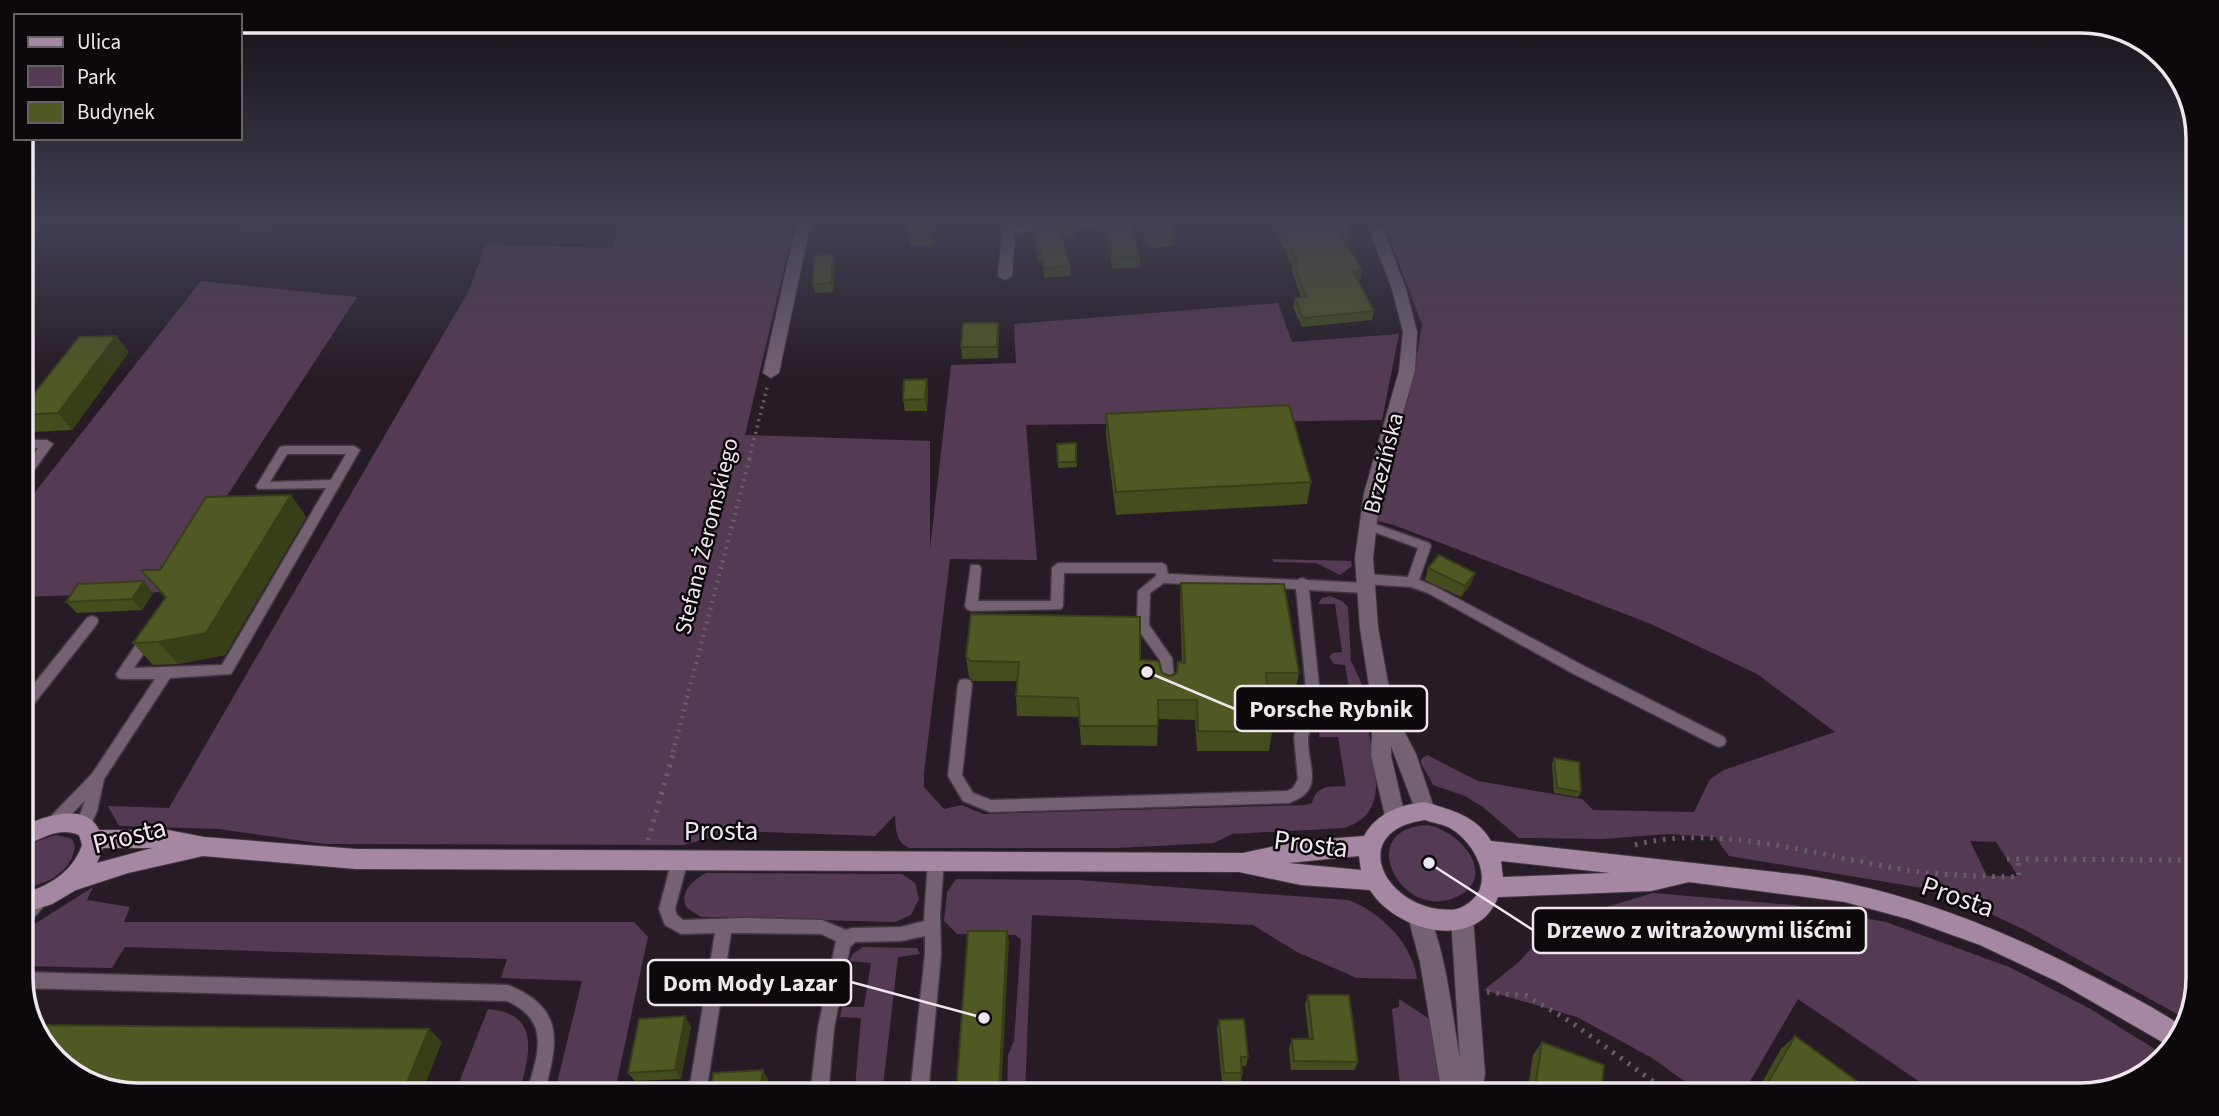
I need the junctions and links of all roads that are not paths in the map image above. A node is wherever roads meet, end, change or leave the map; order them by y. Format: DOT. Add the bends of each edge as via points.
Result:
graph roads {
  1 [pos="793,273"];
  2 [pos="1391,273"];
  3 [pos="771,373"];
  4 [pos="33,444"];
  5 [pos="33,463"];
  6 [pos="335,484"];
  7 [pos="1367,526"];
  8 [pos="975,568"];
  9 [pos="1162,578"];
  10 [pos="1412,582"];
  11 [pos="1302,583"];
  12 [pos="1365,584"];
  13 [pos="92,621"];
  14 [pos="1105,625"];
  15 [pos="1143,625"];
  16 [pos="149,636"];
  17 [pos="166,673"];
  18 [pos="965,684"];
  19 [pos="1168,688"];
  20 [pos="33,695"];
  21 [pos="1315,711"];
  22 [pos="1383,711"];
  23 [pos="1719,741"];
  24 [pos="97,778"];
  25 [pos="1425,811"];
  26 [pos="1395,817"];
  27 [pos="54,824"];
  28 [pos="88,832"];
  29 [pos="33,833"];
  30 [pos="1371,845"];
  31 [pos="204,847"];
  32 [pos="1488,850"];
  33 [pos="680,860"];
  34 [pos="936,860"];
  35 [pos="1239,862"];
  36 [pos="1695,874"];
  37 [pos="69,881"];
  38 [pos="1376,881"];
  39 [pos="1493,887"];
  40 [pos="33,900"];
  41 [pos="1419,917"];
  42 [pos="1462,918"];
  43 [pos="723,927"];
  44 [pos="932,927"];
  45 [pos="847,938"];
  46 [pos="33,980"];
  47 [pos="1438,1000"];
  48 [pos="1467,1001"];
  49 [pos="2170,1033"];
  50 [pos="538,1083"];
  51 [pos="698,1083"];
  52 [pos="821,1083"];
  53 [pos="920,1083"];
  54 [pos="1452,1083"];
  55 [pos="1471,1083"];
  1 -- 3 [label="street"];
  2 -- 7 [label="street, Brzezińska" via="1408,320 1410,344 1407,371 1371,493"];
  4 -- 5 [label="lane" via="47,444"];
  6 -- 6 [label="lane" via="354,450 284,450 262,485"];
  6 -- 17 [label="lane" via="226,670"];
  7 -- 10 [label="lane" via="1425,546"];
  7 -- 12 [label="street, Brzezińska"];
  8 -- 9 [label="lane" via="971,606 1057,606 1058,568 1162,568"];
  9 -- 11 [label="lane"];
  9 -- 15 [label="lane" via="1144,591"];
  10 -- 12 [label="lane"];
  10 -- 23 [label="lane"];
  11 -- 12 [label="lane"];
  11 -- 21 [label="lane"];
  12 -- 22 [label="street, Brzezińska"];
  13 -- 20 [label="lane"];
  14 -- 15 [label="lane"];
  15 -- 19 [label="lane" via="1165,658"];
  16 -- 17 [label="lane" via="123,674"];
  17 -- 24 [label="lane"];
  18 -- 21 [label="lane" via="955,776 968,797 990,806 1290,797 1305,783 1301,737 1308,715"];
  21 -- 22 [label="lane"];
  22 -- 25 [label="street, Brzezińska" via="1406,754"];
  22 -- 26 [label="street, Brzezińska" via="1381,756"];
  24 -- 27 [label="lane"];
  24 -- 28 [label="lane"];
  25 -- 26 [label="main road"];
  25 -- 32 [label="main road" via="1465,825"];
  26 -- 30 [label="main road" via="1382,825"];
  27 -- 28 [label="main road, Prosta" via="73,822"];
  27 -- 29 [label="main road"];
  28 -- 31 [label="main road, Prosta"];
  28 -- 37 [label="main road" via="88,859"];
  30 -- 35 [label="main road, Prosta"];
  30 -- 38 [label="main road"];
  31 -- 33 [label="main road, Prosta" via="337,859"];
  31 -- 37 [label="main road, Prosta"];
  32 -- 36 [label="main road, Prosta"];
  32 -- 39 [label="main road"];
  33 -- 34 [label="main road, Prosta"];
  33 -- 43 [label="lane" via="668,905 671,920 689,929"];
  34 -- 35 [label="main road, Prosta"];
  34 -- 44 [label="lane"];
  35 -- 38 [label="main road, Prosta" via="1301,875"];
  36 -- 39 [label="main road, Prosta" via="1651,881"];
  36 -- 49 [label="main road, Prosta" via="1832,890 1955,924 2074,976"];
  37 -- 40 [label="main road"];
  38 -- 41 [label="main road" via="1393,902"];
  39 -- 42 [label="main road" via="1482,906"];
  41 -- 42 [label="main road"];
  41 -- 47 [label="street"];
  42 -- 48 [label="street"];
  43 -- 45 [label="lane" via="822,928"];
  43 -- 51 [label="lane"];
  44 -- 45 [label="lane"];
  44 -- 53 [label="lane"];
  45 -- 52 [label="lane" via="831,1002"];
  46 -- 50 [label="lane" via="508,993 534,1008 547,1034"];
  47 -- 48 [label="lane"];
  47 -- 54 [label="street"];
  48 -- 55 [label="street"];
}
